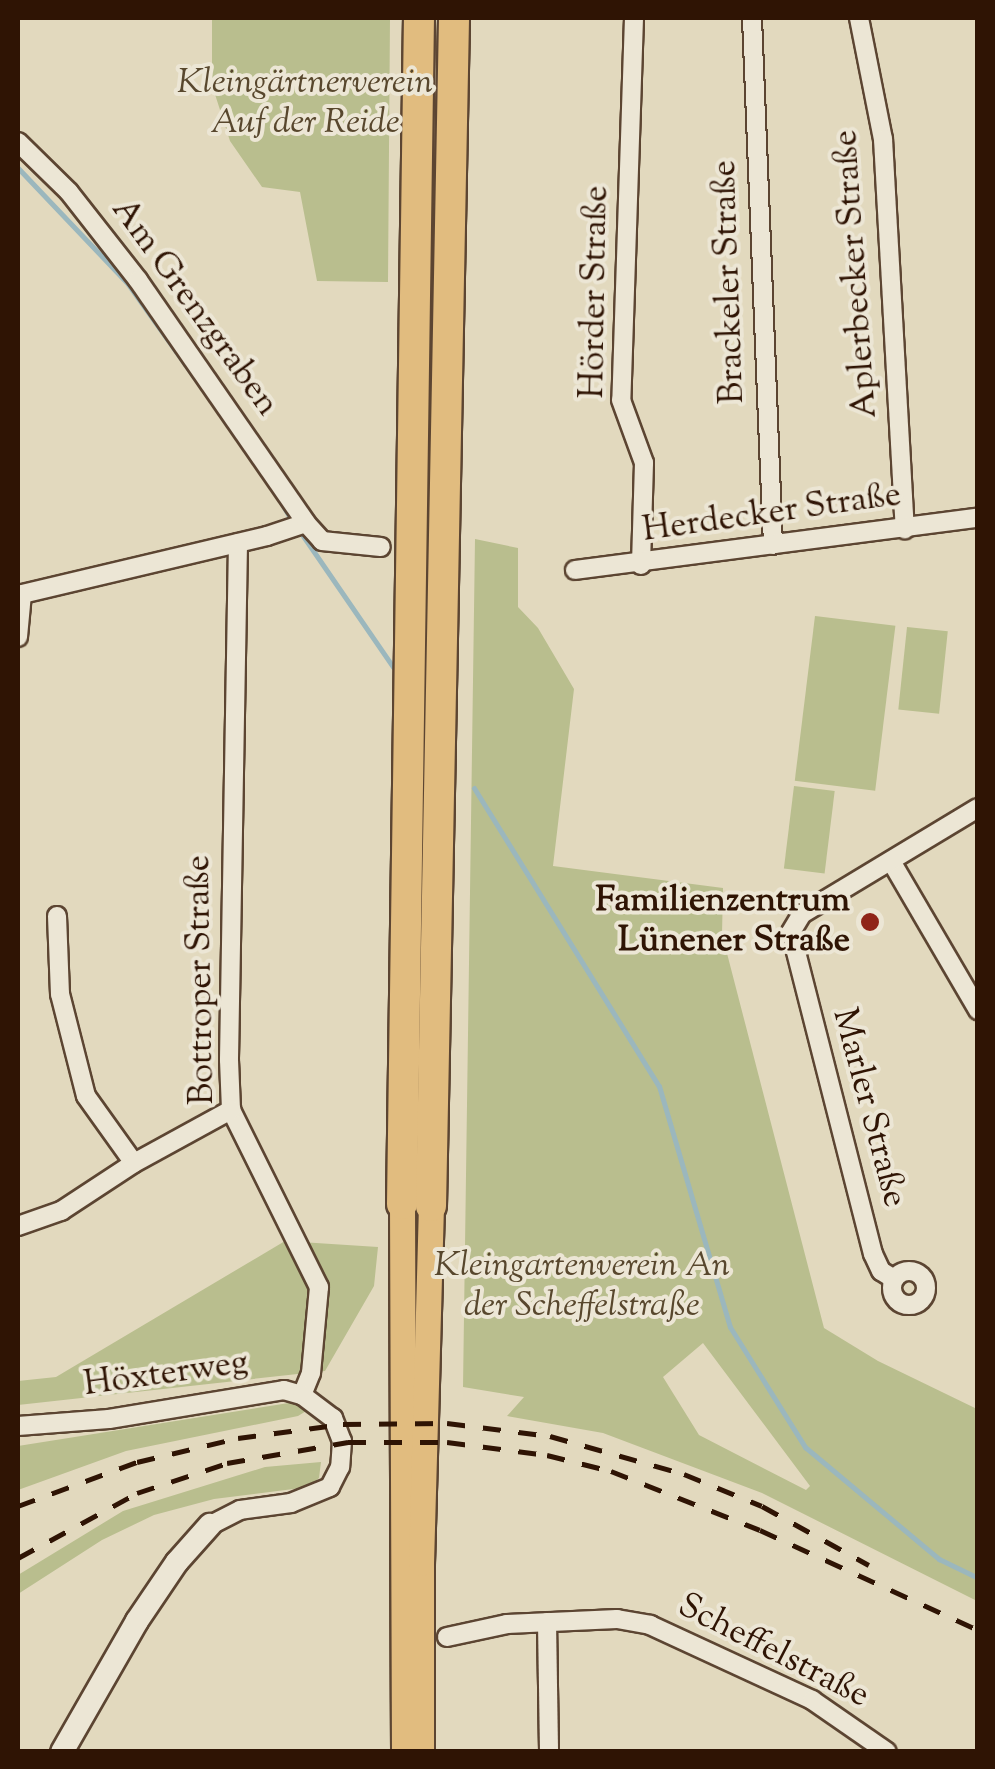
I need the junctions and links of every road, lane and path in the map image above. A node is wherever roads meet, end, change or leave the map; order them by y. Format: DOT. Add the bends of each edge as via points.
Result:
graph roads {
  1 [pos="419,18"];
  2 [pos="454,18"];
  3 [pos="634,18"];
  4 [pos="752,18"];
  5 [pos="860,18"];
  6 [pos="18,142"];
  7 [pos="978,518"];
  8 [pos="306,522"];
  9 [pos="906,529"];
  10 [pos="238,543"];
  11 [pos="773,545"];
  12 [pos="381,547"];
  13 [pos="641,564"];
  14 [pos="575,570"];
  15 [pos="20,595"];
  16 [pos="18,637"];
  17 [pos="978,808"];
  18 [pos="892,861"];
  19 [pos="57,916"];
  20 [pos="978,1010"];
  21 [pos="232,1110"];
  22 [pos="134,1162"];
  23 [pos="416,1205"];
  24 [pos="18,1226"];
  25 [pos="894,1279"];
  26 [pos="302,1395"];
  27 [pos="18,1426"];
  28 [pos="210,1525"];
  29 [pos="547,1622"];
  30 [pos="447,1637"];
  31 [pos="62,1752"];
  32 [pos="404,1752"];
  33 [pos="421,1752"];
  34 [pos="549,1752"];
  35 [pos="887,1752"];
  1 -- 23 [label="highway"];
  2 -- 23 [label="highway"];
  3 -- 13 [label="street, Hörder Straße" via="621,400 644,463"];
  4 -- 11 [label="street, Brackeler Straße"];
  5 -- 9 [label="street, Aplerbecker Straße" via="883,139"];
  6 -- 8 [label="street, Am Grenzgraben" via="69,192 138,280"];
  7 -- 9 [label="street, Herdecker Straße"];
  8 -- 10 [label="street"];
  8 -- 12 [label="street" via="322,541"];
  9 -- 11 [label="street, Herdecker Straße"];
  10 -- 15 [label="street"];
  10 -- 21 [label="street, Bottroper Straße"];
  11 -- 13 [label="street, Herdecker Straße"];
  13 -- 14 [label="street, Herdecker Straße"];
  15 -- 16 [label="street"];
  17 -- 18 [label="street, Marler Straße"];
  18 -- 20 [label="street"];
  18 -- 25 [label="street, Marler Straße" via="802,914 791,945 872,1254"];
  19 -- 22 [label="street" via="60,994 86,1096"];
  21 -- 22 [label="street"];
  21 -- 26 [label="street, Bottroper Straße" via="319,1287"];
  22 -- 24 [label="street" via="61,1211"];
  23 -- 32 [label="main road"];
  23 -- 33 [label="main road"];
  26 -- 27 [label="street, Höxterweg" via="284,1390"];
  26 -- 28 [label="street" via="333,1418 342,1441 330,1487 292,1503 240,1510"];
  28 -- 31 [label="street" via="137,1621"];
  29 -- 30 [label="street, Scheffelstraße"];
  29 -- 34 [label="street"];
  29 -- 35 [label="street, Scheffelstraße" via="616,1619 650,1625 812,1700"];
}
